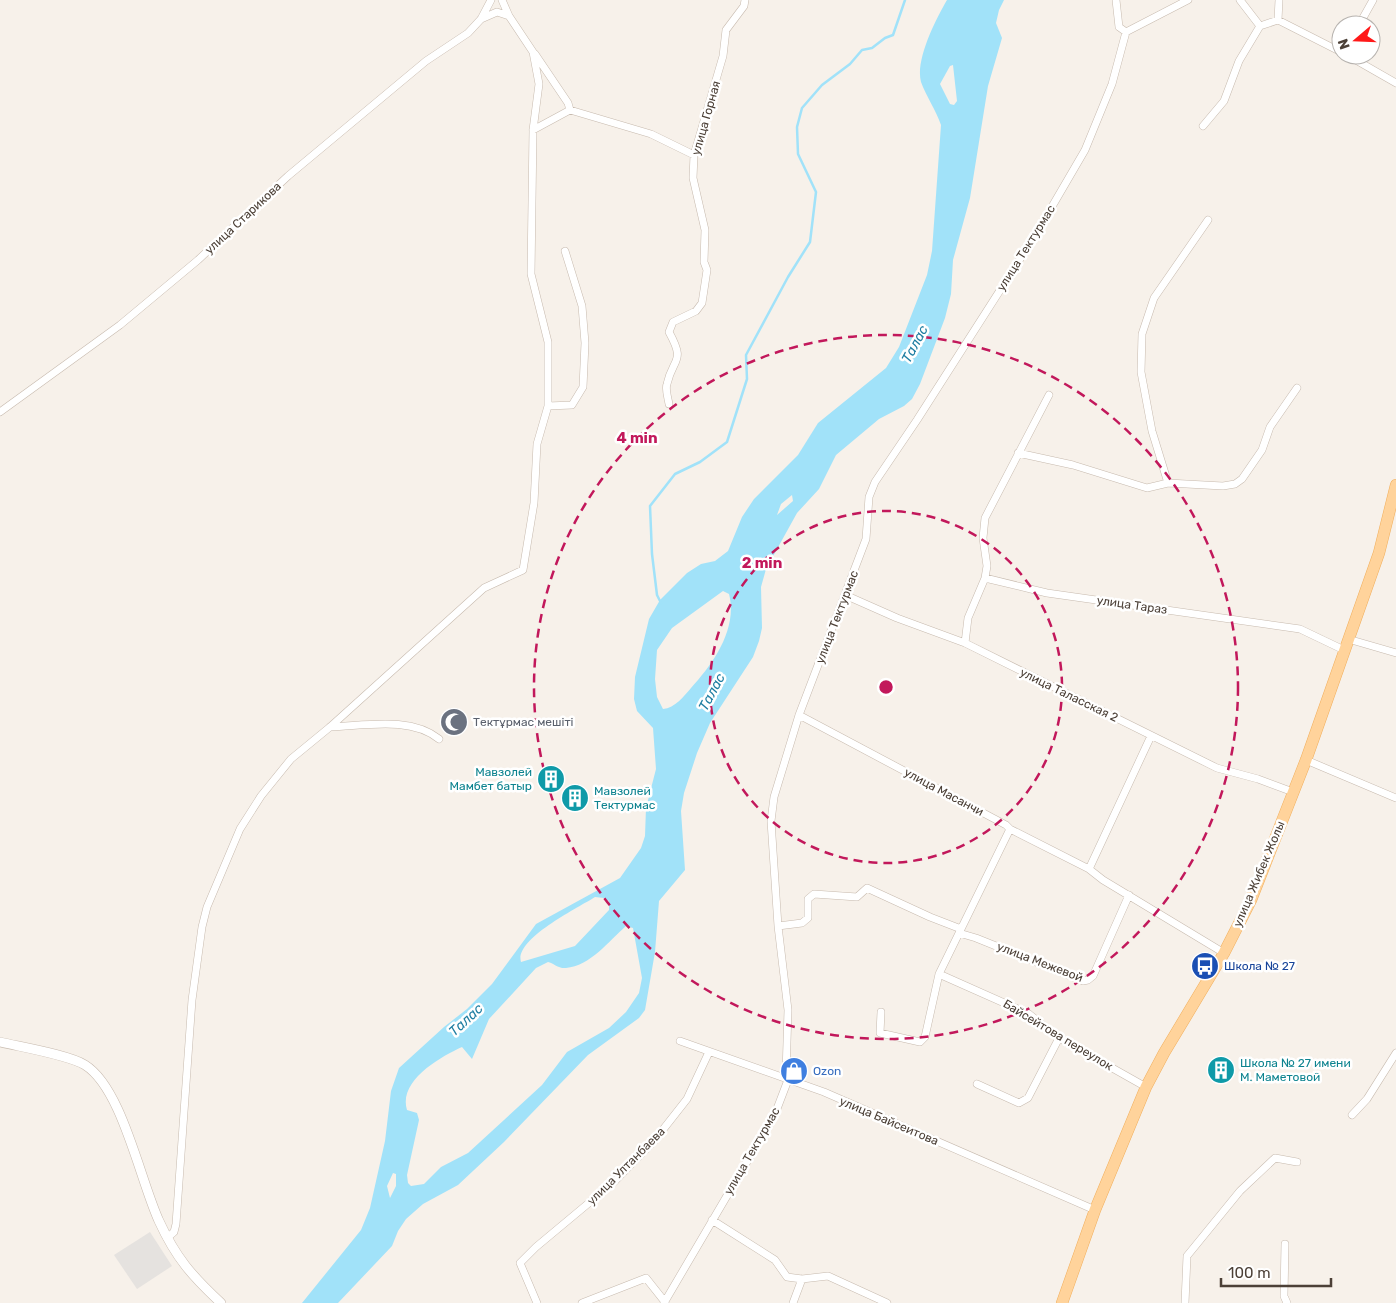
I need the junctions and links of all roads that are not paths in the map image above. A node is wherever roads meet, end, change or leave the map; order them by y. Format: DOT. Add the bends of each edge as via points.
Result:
graph roads {
  1 [pos="490,0"];
  2 [pos="502,0"];
  3 [pos="745,0"];
  4 [pos="1116,0"];
  5 [pos="1188,0"];
  6 [pos="1240,0"];
  7 [pos="1279,0"];
  8 [pos="1373,0"];
  9 [pos="1365,15"];
  10 [pos="509,16"];
  11 [pos="481,19"];
  12 [pos="1278,20"];
  13 [pos="1260,26"];
  14 [pos="1126,32"];
  15 [pos="1331,47"];
  16 [pos="533,52"];
  17 [pos="1364,65"];
  18 [pos="1396,83"];
  19 [pos="570,110"];
  20 [pos="1204,126"];
  21 [pos="533,130"];
  22 [pos="694,156"];
  23 [pos="1208,220"];
  24 [pos="565,251"];
  25 [pos="1297,388"];
  26 [pos="1049,395"];
  27 [pos="669,404"];
  28 [pos="548,406"];
  29 [pos="0,412"];
  30 [pos="1018,452"];
  31 [pos="1168,483"];
  32 [pos="1396,485"];
  33 [pos="985,578"];
  34 [pos="845,595"];
  35 [pos="965,643"];
  36 [pos="1346,645"];
  37 [pos="1396,653"];
  38 [pos="799,715"];
  39 [pos="330,727"];
  40 [pos="1152,736"];
  41 [pos="439,739"];
  42 [pos="1306,760"];
  43 [pos="1293,792"];
  44 [pos="1396,798"];
  45 [pos="1010,829"];
  46 [pos="1089,869"];
  47 [pos="1130,895"];
  48 [pos="778,926"];
  49 [pos="960,931"];
  50 [pos="1224,953"];
  51 [pos="940,974"];
  52 [pos="881,1012"];
  53 [pos="1060,1038"];
  54 [pos="0,1042"];
  55 [pos="680,1042"];
  56 [pos="709,1052"];
  57 [pos="1396,1053"];
  58 [pos="788,1080"];
  59 [pos="977,1084"];
  60 [pos="1146,1087"];
  61 [pos="1352,1115"];
  62 [pos="1298,1162"];
  63 [pos="1095,1210"];
  64 [pos="712,1220"];
  65 [pos="167,1238"];
  66 [pos="1285,1244"];
  67 [pos="802,1279"];
  68 [pos="664,1302"];
  69 [pos="221,1303"];
  70 [pos="537,1303"];
  71 [pos="582,1303"];
  72 [pos="793,1303"];
  73 [pos="887,1303"];
  74 [pos="1062,1303"];
  75 [pos="1185,1303"];
  76 [pos="1287,1303"];
  1 -- 11 [label="street"];
  2 -- 10 [label="street"];
  3 -- 22 [label="street, улица Горная" via="726,30 723,56"];
  4 -- 14 [label="street" via="1119,27"];
  5 -- 14 [label="street"];
  6 -- 13 [label="street"];
  7 -- 12 [label="street"];
  8 -- 9 [label="street"];
  10 -- 11 [label="street" via="497,12"];
  10 -- 16 [label="street"];
  11 -- 29 [label="street, улица Старикова" via="468,33 426,61 288,176 198,260 120,325"];
  12 -- 13 [label="street"];
  12 -- 15 [label="street"];
  13 -- 20 [label="street" via="1239,61 1224,101"];
  14 -- 34 [label="street, улица Тектурмас" via="1112,84 1085,150 1031,242 875,482 869,497 866,538"];
  16 -- 19 [label="street"];
  16 -- 21 [label="street" via="539,84"];
  17 -- 18 [label="street"];
  19 -- 21 [label="street"];
  19 -- 22 [label="street" via="651,134"];
  21 -- 28 [label="street" via="531,274 548,342"];
  22 -- 27 [label="street, улица Горная" via="693,178 705,230 704,262 707,270 702,303 696,311 673,322 669,332 677,346 677,362 666,385"];
  23 -- 31 [label="street" via="1154,298 1142,334 1141,372 1152,431"];
  24 -- 28 [label="street" via="582,306 584,387 572,406"];
  25 -- 31 [label="street" via="1270,427 1262,450 1242,479 1222,486"];
  26 -- 30 [label="street"];
  28 -- 39 [label="street" via="537,444 534,503 523,570 484,588"];
  30 -- 31 [label="street" via="1147,488"];
  30 -- 33 [label="street" via="985,518 982,538 987,566"];
  32 -- 36 [label="main road, улица Жибек Жолы" via="1379,553"];
  33 -- 35 [label="street" via="968,618"];
  33 -- 36 [label="street, улица Тараз" via="1047,592 1300,629"];
  34 -- 35 [label="street, улица Таласская 2"];
  34 -- 38 [label="street, улица Тектурмас"];
  35 -- 40 [label="street, улица Таласская 2"];
  36 -- 37 [label="street, улица Тараз"];
  36 -- 42 [label="main road, улица Жибек Жолы"];
  38 -- 45 [label="street, улица Масанчи"];
  38 -- 48 [label="street, улица Тектурмас" via="774,797 771,821"];
  39 -- 41 [label="street" via="406,725 420,728"];
  39 -- 65 [label="street" via="291,759 261,796 240,829 206,907 192,1000 176,1224 174,1232"];
  40 -- 43 [label="street, улица Таласская 2" via="1217,768"];
  40 -- 46 [label="street"];
  42 -- 43 [label="main road, улица Жибек Жолы"];
  42 -- 44 [label="street"];
  43 -- 50 [label="main road, улица Жибек Жолы" via="1251,900"];
  45 -- 46 [label="street, улица Масанчи"];
  45 -- 49 [label="street"];
  46 -- 47 [label="street, улица Масанчи"];
  47 -- 49 [label="street, улица Межевой" via="1093,976 1088,980 1083,981"];
  47 -- 50 [label="street, улица Масанчи"];
  48 -- 49 [label="street" via="802,923 808,918 808,899 814,894 857,897 867,888"];
  48 -- 58 [label="street, улица Тектурмас" via="788,1010"];
  49 -- 51 [label="street"];
  50 -- 60 [label="main road, улица Жибек Жолы"];
  51 -- 52 [label="street" via="925,1037 920,1042 880,1033"];
  51 -- 53 [label="street, Байсейтова переулок" via="1029,1014"];
  53 -- 59 [label="street" via="1028,1098 1019,1103"];
  53 -- 60 [label="street, Байсейтова переулок"];
  54 -- 65 [label="street" via="83,1064 96,1073 115,1102"];
  55 -- 56 [label="street, улица Байсеитова"];
  56 -- 58 [label="street, улица Байсеитова"];
  56 -- 70 [label="street, улица Ултанбаева" via="687,1099 654,1141 614,1182 520,1263"];
  57 -- 61 [label="street" via="1367,1099"];
  58 -- 63 [label="street, улица Байсеитова" via="824,1092"];
  58 -- 64 [label="street, улица Тектурмас" via="775,1114"];
  60 -- 63 [label="main road, улица Жибек Жолы"];
  62 -- 75 [label="street" via="1275,1158 1208,1228 1187,1256"];
  63 -- 74 [label="main road, улица Жибек Жолы"];
  64 -- 67 [label="street" via="775,1260 787,1277"];
  64 -- 68 [label="street, улица Тектурмас"];
  65 -- 69 [label="street" via="188,1272"];
  66 -- 76 [label="street" via="1284,1296"];
  67 -- 72 [label="street"];
  67 -- 73 [label="street" via="828,1276"];
  68 -- 71 [label="street, улица Тектурмас" via="646,1278"];
}
